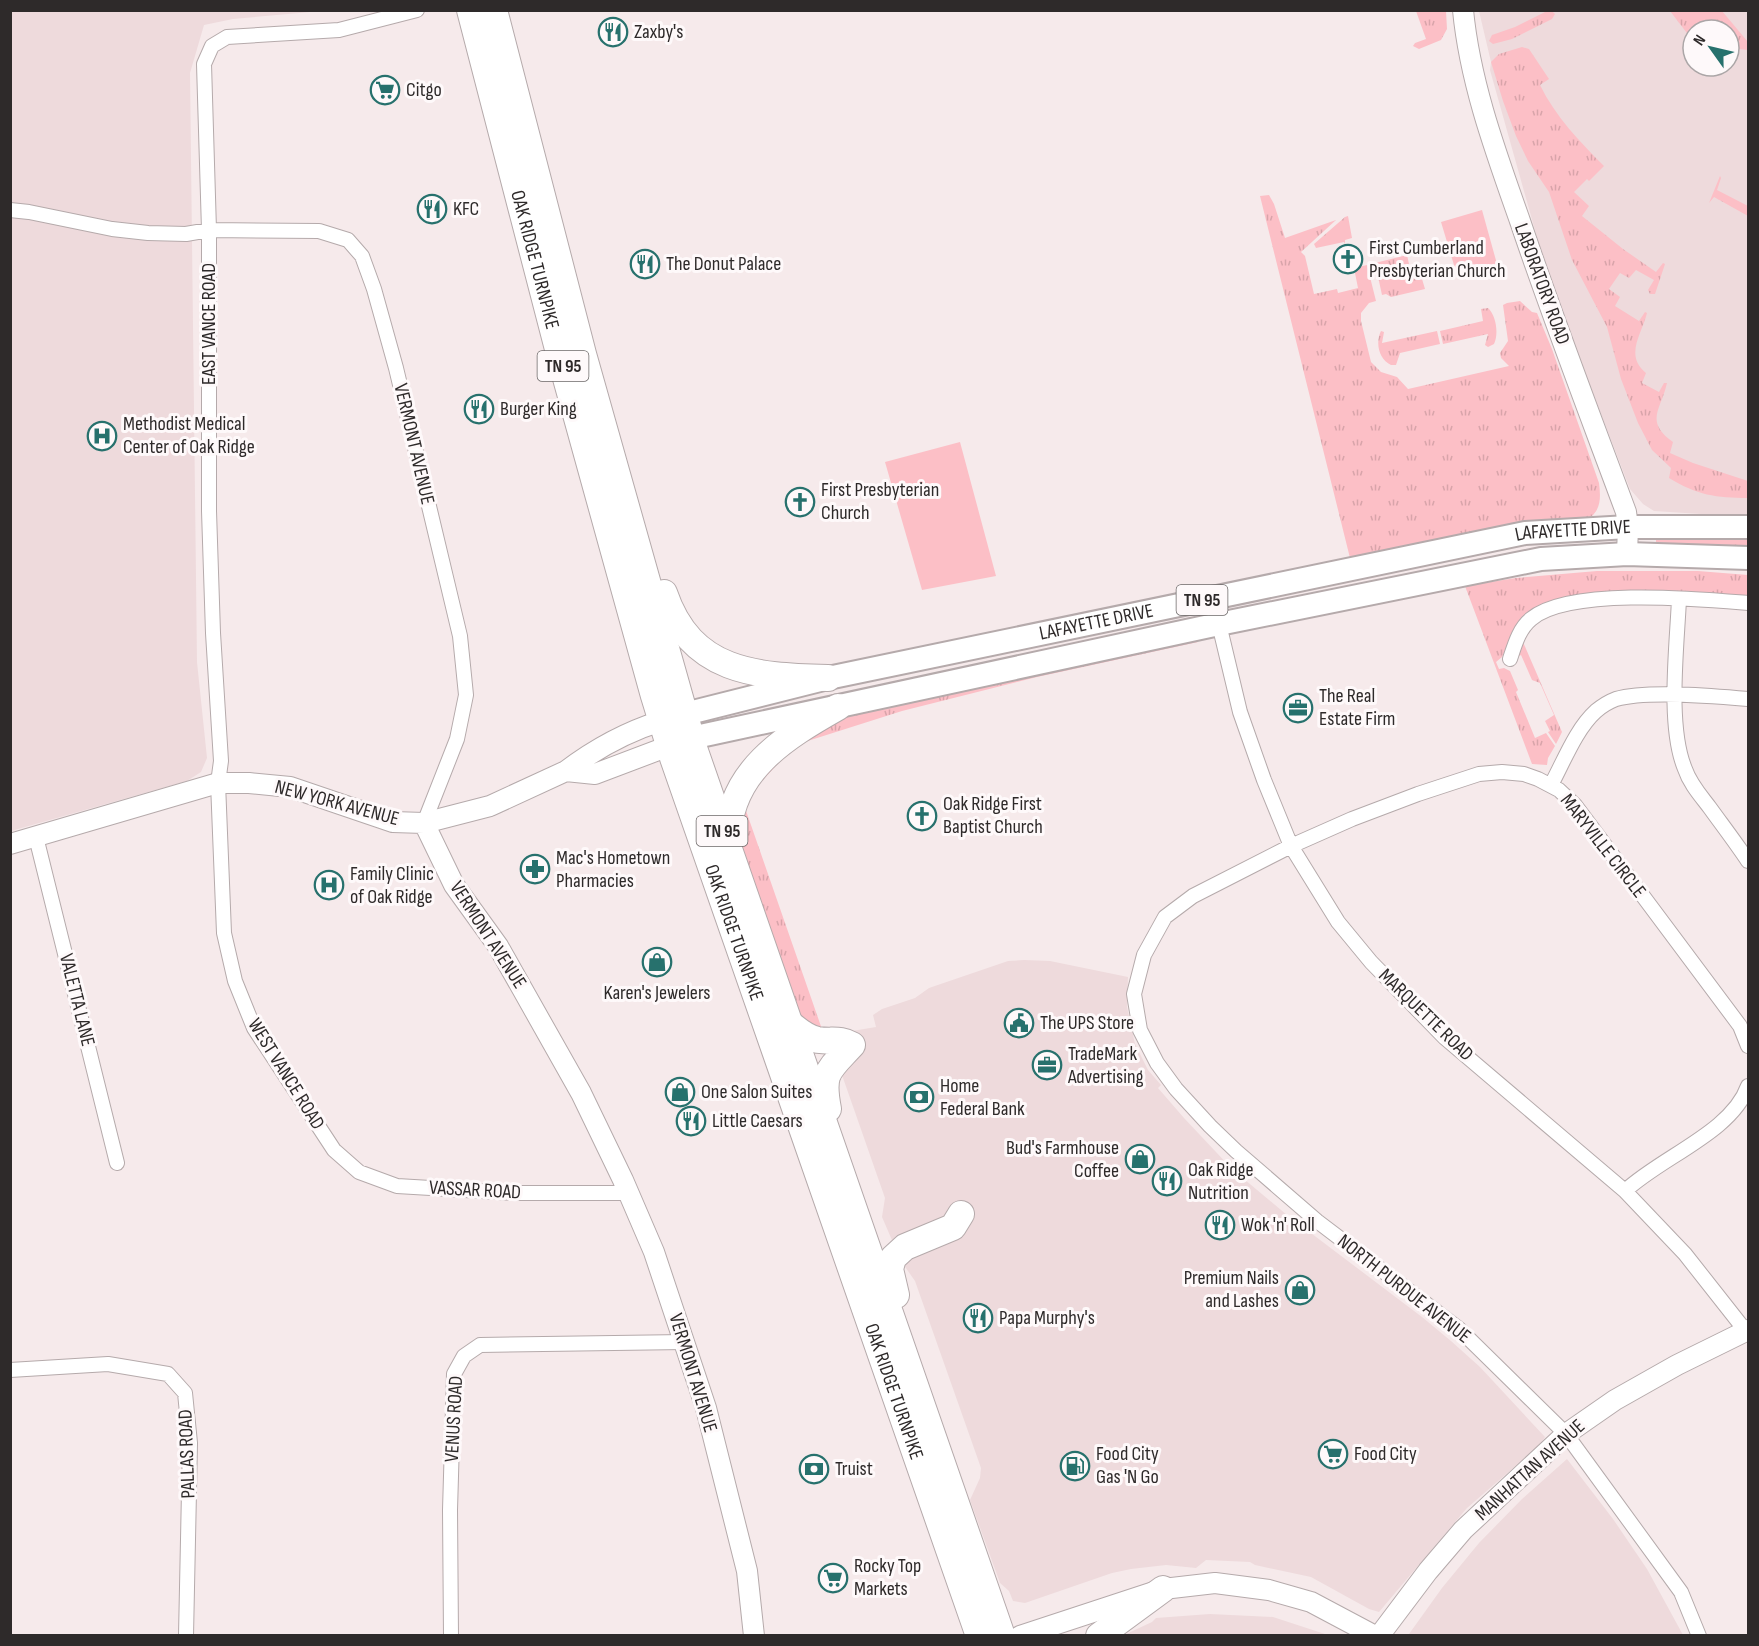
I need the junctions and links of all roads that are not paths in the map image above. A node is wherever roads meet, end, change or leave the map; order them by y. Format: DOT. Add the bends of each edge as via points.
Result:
graph roads {
  1 [pos="417,10"];
  2 [pos="470,10"];
  3 [pos="494,10"];
  4 [pos="1462,10"];
  5 [pos="10,210"];
  6 [pos="209,230"];
  7 [pos="1628,527"];
  8 [pos="1749,527"];
  9 [pos="633,529"];
  10 [pos="1627,554"];
  11 [pos="1749,558"];
  12 [pos="1211,599"];
  13 [pos="1679,599"];
  14 [pos="1749,603"];
  15 [pos="1219,624"];
  16 [pos="1510,658"];
  17 [pos="828,678"];
  18 [pos="1676,695"];
  19 [pos="1749,699"];
  20 [pos="838,707"];
  21 [pos="673,717"];
  22 [pos="680,742"];
  23 [pos="566,771"];
  24 [pos="218,783"];
  25 [pos="1551,785"];
  26 [pos="424,823"];
  27 [pos="36,837"];
  28 [pos="10,844"];
  29 [pos="1291,846"];
  30 [pos="728,848"];
  31 [pos="1749,861"];
  32 [pos="789,1023"];
  33 [pos="1749,1046"];
  34 [pos="1749,1086"];
  35 [pos="831,1142"];
  36 [pos="334,1150"];
  37 [pos="117,1163"];
  38 [pos="1625,1191"];
  39 [pos="628,1193"];
  40 [pos="961,1214"];
  41 [pos="1748,1332"];
  42 [pos="685,1342"];
  43 [pos="10,1370"];
  44 [pos="929,1423"];
  45 [pos="1566,1434"];
  46 [pos="1162,1589"];
  47 [pos="186,1631"];
  48 [pos="451,1635"];
  49 [pos="754,1635"];
  50 [pos="979,1635"];
  51 [pos="1002,1635"];
  52 [pos="1020,1635"];
  53 [pos="1099,1635"];
  54 [pos="1377,1635"];
  55 [pos="1699,1635"];
  1 -- 6 [label="street, EAST VANCE ROAD" via="339,30 227,37 212,46 204,64"];
  2 -- 21 [label="highway, OAK RIDGE TURNPIKE / TN 95" via="559,352"];
  3 -- 9 [label="highway, OAK RIDGE TURNPIKE / TN 95" via="580,344"];
  4 -- 7 [label="street, LABORATORY ROAD" via="1466,43 1491,139 1626,512"];
  5 -- 6 [label="street, VERMONT AVENUE" via="148,233"];
  6 -- 24 [label="street, EAST VANCE ROAD" via="209,511 221,761"];
  6 -- 26 [label="street, VERMONT AVENUE" via="319,231 348,240 362,256 374,289 460,636 466,687 457,739"];
  7 -- 8 [label="main road, LAFAYETTE DRIVE / TN 95"];
  7 -- 10 [label="street, LABORATORY ROAD"];
  7 -- 12 [label="main road, LAFAYETTE DRIVE / TN 95" via="1525,533"];
  9 -- 17 [label="highway" via="657,570 671,615 701,648 741,670 778,677"];
  9 -- 21 [label="highway, OAK RIDGE TURNPIKE / TN 95"];
  10 -- 11 [label="main road, LAFAYETTE DRIVE / TN 95"];
  10 -- 15 [label="main road, LAFAYETTE DRIVE / TN 95" via="1541,560"];
  12 -- 15 [label="main road"];
  12 -- 17 [label="main road, LAFAYETTE DRIVE / TN 95"];
  13 -- 14 [label="street"];
  13 -- 16 [label="street" via="1634,597 1558,606 1531,619 1517,637"];
  13 -- 18 [label="street"];
  15 -- 20 [label="main road, LAFAYETTE DRIVE / TN 95"];
  15 -- 29 [label="street, MARQUETTE ROAD" via="1240,712"];
  17 -- 21 [label="main road, LAFAYETTE DRIVE / TN 95"];
  18 -- 19 [label="street"];
  18 -- 25 [label="street" via="1641,695 1605,704 1585,725"];
  18 -- 31 [label="street" via="1677,742 1685,771"];
  20 -- 22 [label="main road, LAFAYETTE DRIVE"];
  20 -- 30 [label="highway" via="793,733 751,773 732,810"];
  21 -- 22 [label="highway, OAK RIDGE TURNPIKE / TN 95"];
  21 -- 23 [label="street" via="633,730"];
  22 -- 23 [label="street, NEW YORK AVENUE" via="595,774"];
  22 -- 30 [label="highway, OAK RIDGE TURNPIKE / TN 95"];
  22 -- 50 [label="highway, OAK RIDGE TURNPIKE / TN 95"];
  23 -- 26 [label="street, NEW YORK AVENUE" via="489,806"];
  24 -- 26 [label="street, NEW YORK AVENUE" via="290,787 393,822"];
  24 -- 27 [label="street, NEW YORK AVENUE"];
  24 -- 36 [label="street, WEST VANCE ROAD" via="224,933 235,981 254,1028"];
  25 -- 29 [label="street, MARYVILLE CIRCLE" via="1524,774 1479,774 1352,819"];
  25 -- 33 [label="street, MARYVILLE CIRCLE" via="1575,805 1740,1026"];
  26 -- 39 [label="street, VERMONT AVENUE" via="454,885 498,946 581,1093"];
  27 -- 28 [label="street, NEW YORK AVENUE"];
  27 -- 37 [label="street, VALETTA LANE"];
  29 -- 38 [label="street, MARQUETTE ROAD" via="1338,922 1371,962 1445,1038"];
  29 -- 45 [label="street, NORTH PURDUE AVENUE" via="1193,896 1165,917 1144,955 1134,994 1140,1030 1156,1063 1176,1089 1236,1151 1317,1221 1458,1328"];
  30 -- 32 [label="highway, OAK RIDGE TURNPIKE / TN 95"];
  32 -- 35 [label="highway, OAK RIDGE TURNPIKE / TN 95"];
  32 -- 35 [label="highway" via="817,1040 843,1040 852,1045 825,1078"];
  34 -- 38 [label="street" via="1741,1103 1722,1123"];
  35 -- 44 [label="highway, OAK RIDGE TURNPIKE / TN 95"];
  36 -- 39 [label="street, VASSAR ROAD" via="359,1172 397,1186 515,1193"];
  38 -- 41 [label="street, MARQUETTE ROAD" via="1685,1254"];
  39 -- 42 [label="street, VERMONT AVENUE" via="654,1252"];
  40 -- 44 [label="highway" via="954,1227 905,1247 893,1258 890,1269 921,1368"];
  41 -- 45 [label="street, MANHATTAN AVENUE" via="1677,1365 1615,1400"];
  42 -- 48 [label="street, VENUS ROAD" via="480,1345 464,1356 454,1374"];
  42 -- 49 [label="street, VERMONT AVENUE" via="706,1408 747,1571"];
  43 -- 47 [label="street, PALLAS ROAD" via="108,1364 168,1374 185,1393 190,1443"];
  44 -- 51 [label="highway, OAK RIDGE TURNPIKE / TN 95"];
  45 -- 54 [label="street, MANHATTAN AVENUE" via="1463,1530"];
  45 -- 55 [label="street, NORTH PURDUE AVENUE" via="1681,1592"];
  46 -- 52 [label="street"];
  46 -- 53 [label="highway"];
  46 -- 54 [label="street" via="1215,1582 1269,1590 1311,1602"];
}
